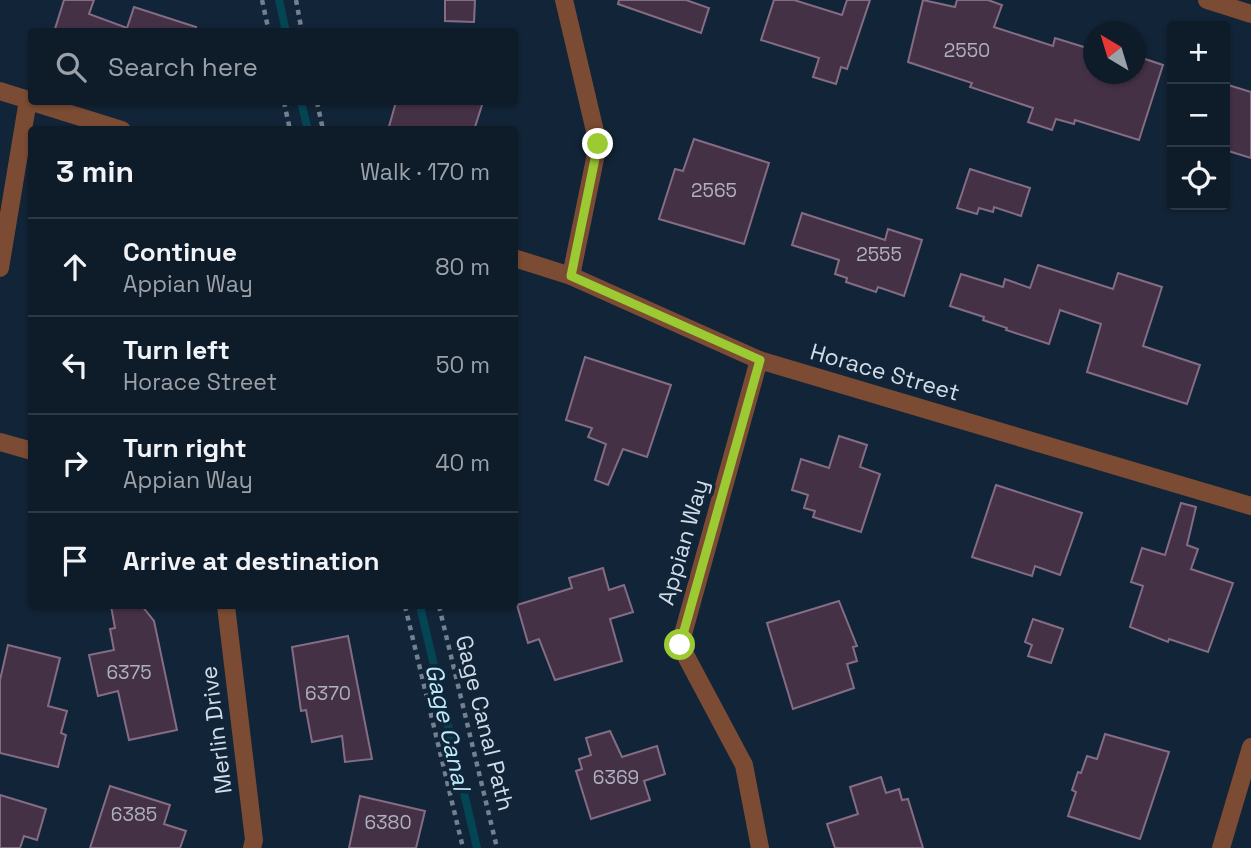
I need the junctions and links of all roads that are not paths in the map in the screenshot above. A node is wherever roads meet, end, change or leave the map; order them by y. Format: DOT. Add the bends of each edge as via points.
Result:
graph roads {
  1 [pos="564,0"];
  2 [pos="1207,0"];
  3 [pos="1251,15"];
  4 [pos="0,91"];
  5 [pos="28,100"];
  6 [pos="29,105"];
  7 [pos="43,105"];
  8 [pos="109,126"];
  9 [pos="518,259"];
  10 [pos="0,268"];
  11 [pos="571,276"];
  12 [pos="760,360"];
  13 [pos="0,442"];
  14 [pos="28,450"];
  15 [pos="1251,506"];
  16 [pos="226,609"];
  17 [pos="1251,747"];
  18 [pos="252,848"];
  19 [pos="760,848"];
  20 [pos="1221,848"];
  1 -- 11 [label="street" via="598,144"];
  2 -- 3 [label="street"];
  4 -- 5 [label="street"];
  6 -- 10 [label="street"];
  7 -- 8 [label="street"];
  9 -- 11 [label="street, Horace Street"];
  11 -- 12 [label="street, Horace Street"];
  12 -- 15 [label="street, Horace Street"];
  12 -- 19 [label="street, Appian Way" via="680,645 744,765"];
  13 -- 14 [label="street"];
  16 -- 18 [label="street, Merlin Drive"];
  17 -- 20 [label="street"];
}
